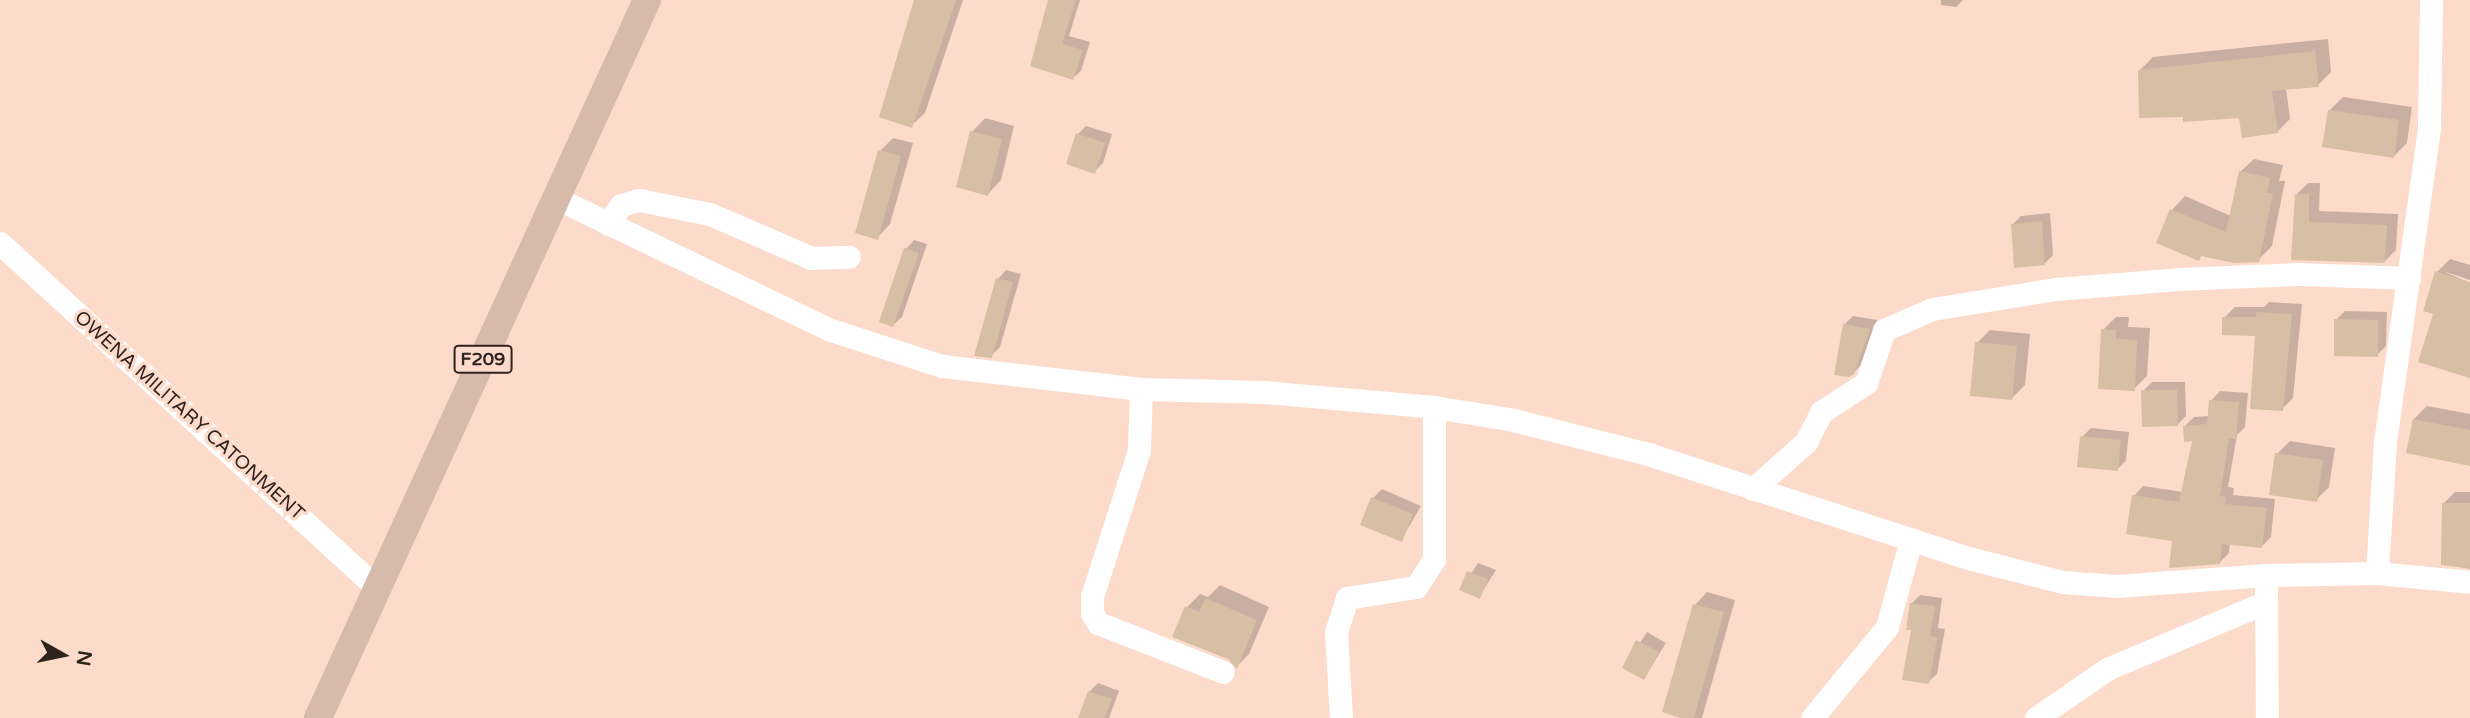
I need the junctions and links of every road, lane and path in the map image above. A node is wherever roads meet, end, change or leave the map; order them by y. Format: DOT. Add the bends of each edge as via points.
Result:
graph roads {
  1 [pos="647,0"];
  2 [pos="2431,0"];
  3 [pos="556,198"];
  4 [pos="608,224"];
  5 [pos="0,243"];
  6 [pos="849,257"];
  7 [pos="2409,278"];
  8 [pos="1141,389"];
  9 [pos="1434,407"];
  10 [pos="1753,489"];
  11 [pos="1911,539"];
  12 [pos="2377,573"];
  13 [pos="2266,575"];
  14 [pos="2470,582"];
  15 [pos="377,588"];
  16 [pos="2266,602"];
  17 [pos="1223,672"];
  18 [pos="317,718"];
  19 [pos="1341,718"];
  20 [pos="1812,718"];
  21 [pos="2036,718"];
  22 [pos="2267,718"];
  1 -- 3 [label="main road, F209"];
  2 -- 7 [label="street" via="2429,127"];
  3 -- 4 [label="street"];
  3 -- 15 [label="main road, F209"];
  4 -- 6 [label="street" via="621,205 639,200 710,214 811,258"];
  4 -- 8 [label="street" via="828,329 942,366"];
  5 -- 15 [label="street, OWENA MILITARY CATONMENT"];
  7 -- 10 [label="street" via="2299,274 2179,279 2056,289 1932,309 1884,330 1867,383 1821,412 1806,442"];
  7 -- 12 [label="street" via="2385,442"];
  8 -- 9 [label="street" via="1264,392"];
  8 -- 17 [label="street" via="1139,450 1092,596 1092,613 1098,624"];
  9 -- 10 [label="street" via="1509,419 1648,454"];
  9 -- 19 [label="street" via="1434,559 1416,587 1347,598 1336,632"];
  10 -- 11 [label="street"];
  11 -- 13 [label="street" via="2063,582 2117,586"];
  11 -- 20 [label="street" via="1887,627"];
  12 -- 13 [label="street"];
  12 -- 14 [label="street"];
  13 -- 16 [label="street"];
  15 -- 18 [label="main road, F209"];
  16 -- 21 [label="street" via="2107,668"];
  16 -- 22 [label="street"];
}
